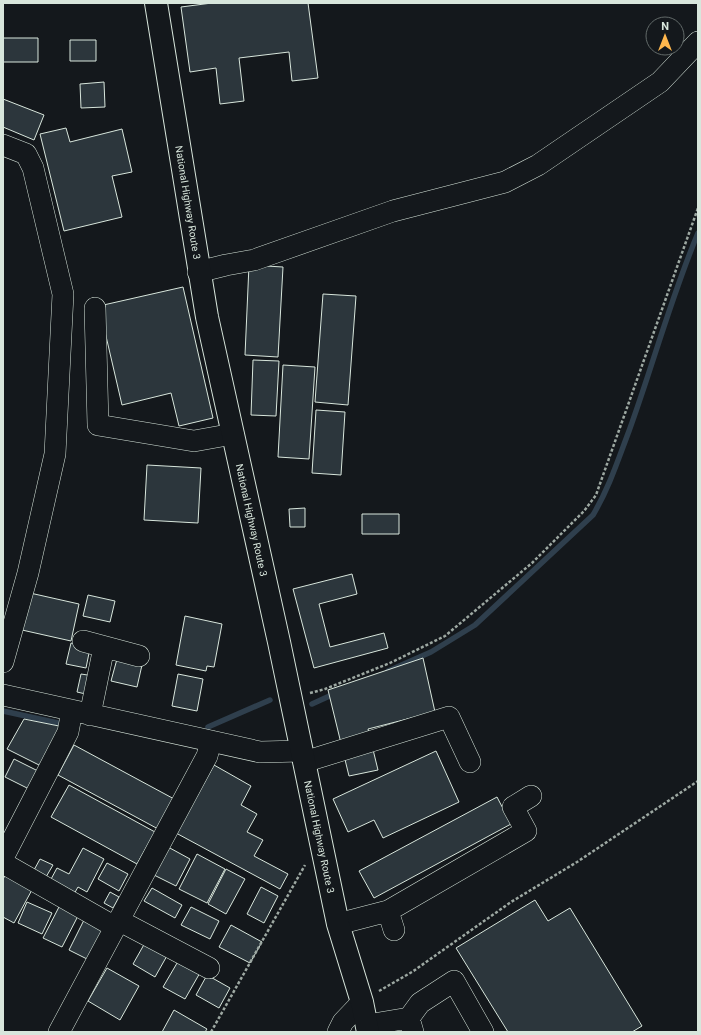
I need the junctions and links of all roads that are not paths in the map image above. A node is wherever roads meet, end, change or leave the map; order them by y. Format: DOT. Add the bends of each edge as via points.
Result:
graph roads {
  1 [pos="156,3"];
  2 [pos="698,42"];
  3 [pos="3,145"];
  4 [pos="198,272"];
  5 [pos="95,308"];
  6 [pos="233,434"];
  7 [pos="83,641"];
  8 [pos="104,647"];
  9 [pos="138,656"];
  10 [pos="3,662"];
  11 [pos="3,695"];
  12 [pos="81,713"];
  13 [pos="211,741"];
  14 [pos="303,756"];
  15 [pos="470,762"];
  16 [pos="531,796"];
  17 [pos="3,858"];
  18 [pos="3,863"];
  19 [pos="388,911"];
  20 [pos="117,924"];
  21 [pos="338,924"];
  22 [pos="394,930"];
  23 [pos="209,968"];
  24 [pos="362,1002"];
  25 [pos="411,1025"];
  26 [pos="367,1029"];
  27 [pos="59,1032"];
  28 [pos="338,1032"];
  29 [pos="483,1032"];
  1 -- 4 [label="highway, National Highway Route 3"];
  2 -- 4 [label="street" via="660,82 538,165 505,182 393,211 254,260"];
  3 -- 10 [label="street" via="26,154 33,168 63,294 55,454 28,573"];
  4 -- 6 [label="highway, National Highway Route 3"];
  5 -- 6 [label="street" via="98,425 194,441"];
  6 -- 14 [label="highway, National Highway Route 3"];
  7 -- 8 [label="street"];
  8 -- 9 [label="street"];
  8 -- 12 [label="street"];
  11 -- 12 [label="street"];
  12 -- 13 [label="street"];
  12 -- 17 [label="street" via="68,732"];
  13 -- 14 [label="street" via="260,752"];
  13 -- 20 [label="street" via="207,756"];
  14 -- 15 [label="street" via="449,717"];
  14 -- 21 [label="highway, National Highway Route 3"];
  16 -- 19 [label="street" via="513,807 526,831"];
  18 -- 20 [label="street"];
  19 -- 21 [label="street"];
  19 -- 22 [label="street"];
  20 -- 23 [label="street"];
  20 -- 27 [label="street"];
  21 -- 24 [label="highway, National Highway Route 3"];
  24 -- 26 [label="highway, National Highway Route 3"];
  24 -- 28 [label="street" via="343,1022"];
  25 -- 26 [label="street"];
  25 -- 29 [label="street" via="420,1003 454,981"];
}
